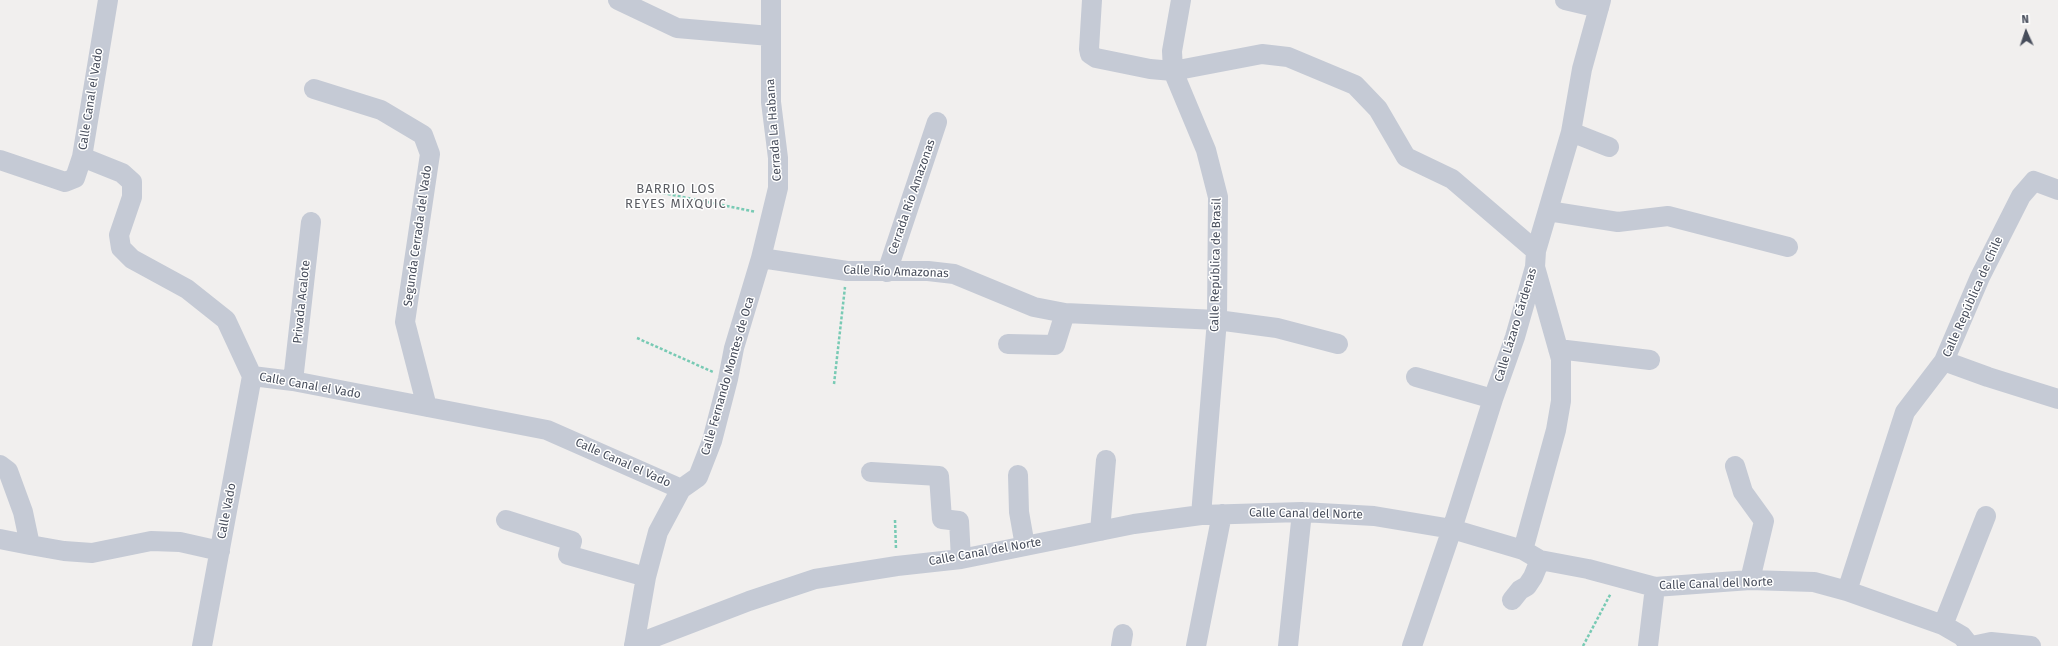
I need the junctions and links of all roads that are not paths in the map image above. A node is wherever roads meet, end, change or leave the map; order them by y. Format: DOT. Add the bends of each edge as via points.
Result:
graph roads {
  1 [pos="108,0"];
  2 [pos="618,0"];
  3 [pos="771,0"];
  4 [pos="1092,0"];
  5 [pos="1181,0"];
  6 [pos="1565,0"];
  7 [pos="1600,4"];
  8 [pos="770,36"];
  9 [pos="1173,71"];
  10 [pos="314,89"];
  11 [pos="937,122"];
  12 [pos="1571,132"];
  13 [pos="1609,147"];
  14 [pos="82,157"];
  15 [pos="0,160"];
  16 [pos="2058,190"];
  17 [pos="1548,211"];
  18 [pos="311,222"];
  19 [pos="1788,247"];
  20 [pos="761,258"];
  21 [pos="1535,259"];
  22 [pos="887,272"];
  23 [pos="1065,313"];
  24 [pos="1217,320"];
  25 [pos="1008,344"];
  26 [pos="1338,344"];
  27 [pos="1558,349"];
  28 [pos="1650,360"];
  29 [pos="1944,361"];
  30 [pos="252,376"];
  31 [pos="1416,377"];
  32 [pos="293,381"];
  33 [pos="1493,399"];
  34 [pos="2058,399"];
  35 [pos="427,407"];
  36 [pos="1106,460"];
  37 [pos="1735,466"];
  38 [pos="4,468"];
  39 [pos="871,472"];
  40 [pos="1018,475"];
  41 [pos="681,489"];
  42 [pos="0,495"];
  43 [pos="1302,512"];
  44 [pos="1222,514"];
  45 [pos="1201,515"];
  46 [pos="1986,516"];
  47 [pos="506,520"];
  48 [pos="1452,529"];
  49 [pos="1100,531"];
  50 [pos="0,539"];
  51 [pos="30,545"];
  52 [pos="1025,546"];
  53 [pos="1523,550"];
  54 [pos="220,551"];
  55 [pos="962,559"];
  56 [pos="1540,560"];
  57 [pos="646,577"];
  58 [pos="1750,580"];
  59 [pos="1656,587"];
  60 [pos="1847,591"];
  61 [pos="1512,600"];
  62 [pos="1943,625"];
  63 [pos="202,646"];
  64 [pos="634,646"];
  65 [pos="1196,646"];
  66 [pos="1288,646"];
  67 [pos="1412,646"];
  68 [pos="1648,646"];
  69 [pos="1971,646"];
  70 [pos="2031,646"];
  1 -- 14 [label="street, Calle Canal el Vado"];
  2 -- 8 [label="street" via="677,28"];
  3 -- 8 [label="street, Cerrada La Habana"];
  4 -- 9 [label="street" via="1090,54 1096,58"];
  5 -- 9 [label="street, Calle República de Brasil" via="1172,51"];
  6 -- 7 [label="street"];
  7 -- 12 [label="street, Calle Lázaro Cárdenas" via="1582,69"];
  8 -- 20 [label="street, Cerrada La Habana" via="771,102 778,158 778,188"];
  9 -- 21 [label="street" via="1262,54 1288,57 1354,85 1378,109 1406,157 1452,179"];
  9 -- 24 [label="street, Calle República de Brasil" via="1206,150 1218,197"];
  10 -- 35 [label="street, Segunda Cerrada del Vado" via="381,110 424,135 430,154 405,322"];
  11 -- 22 [label="street, Cerrada Río Amazonas"];
  12 -- 13 [label="street"];
  12 -- 17 [label="street, Calle Lázaro Cárdenas"];
  14 -- 15 [label="street" via="75,178 65,182"];
  14 -- 30 [label="street, Calle Canal el Vado" via="122,173 132,182 132,197 119,235 121,248 132,259 187,289 226,320"];
  16 -- 29 [label="street, Calle República de Chile" via="2034,181 2017,203 1980,277"];
  17 -- 19 [label="street" via="1618,222 1668,216"];
  17 -- 21 [label="street, Calle Lázaro Cárdenas"];
  18 -- 32 [label="street, Privada Acalote"];
  20 -- 22 [label="street, Calle Río Amazonas" via="847,272"];
  20 -- 41 [label="street, Calle Fernando Montes de Oca" via="734,348 712,441 698,477"];
  21 -- 27 [label="street"];
  21 -- 33 [label="street, Calle Lázaro Cárdenas" via="1515,337"];
  22 -- 23 [label="street, Calle Río Amazonas" via="928,271 954,274 1034,307"];
  23 -- 24 [label="street, Calle Río Amazonas"];
  23 -- 25 [label="street" via="1055,345"];
  24 -- 26 [label="street, Calle Río Amazonas" via="1277,328"];
  24 -- 45 [label="street, Calle República de Brasil"];
  27 -- 28 [label="street"];
  27 -- 53 [label="street" via="1562,375 1556,430"];
  29 -- 34 [label="street"];
  29 -- 60 [label="street, Calle República de Chile" via="1905,412"];
  30 -- 32 [label="street, Calle Canal el Vado"];
  30 -- 54 [label="street, Calle Vado"];
  31 -- 33 [label="street"];
  32 -- 35 [label="street, Calle Canal el Vado"];
  33 -- 48 [label="street, Calle Lázaro Cárdenas"];
  35 -- 41 [label="street, Calle Canal el Vado" via="547,430"];
  36 -- 49 [label="street"];
  37 -- 58 [label="street" via="1743,492 1764,521"];
  38 -- 42 [label="street"];
  38 -- 51 [label="street" via="23,512"];
  39 -- 55 [label="street" via="939,476 942,519 959,521"];
  40 -- 52 [label="street"];
  41 -- 57 [label="street, Calle Fernando Montes de Oca" via="658,532"];
  43 -- 44 [label="street, Calle Canal del Norte"];
  43 -- 48 [label="street, Calle Canal del Norte" via="1374,516"];
  43 -- 66 [label="street"];
  44 -- 45 [label="street, Calle Canal del Norte"];
  44 -- 65 [label="street"];
  45 -- 49 [label="street, Calle Canal del Norte"];
  46 -- 62 [label="street"];
  47 -- 57 [label="street" via="572,541 568,555"];
  48 -- 53 [label="street, Calle Canal del Norte"];
  48 -- 67 [label="street, Calle Lázaro Cárdenas"];
  49 -- 52 [label="street, Calle Canal del Norte"];
  50 -- 51 [label="street"];
  51 -- 54 [label="street" via="92,553 151,541 180,542"];
  52 -- 55 [label="street, Calle Canal del Norte"];
  53 -- 56 [label="street, Calle Canal del Norte"];
  54 -- 63 [label="street, Calle Vado"];
  55 -- 64 [label="street, Calle Canal del Norte" via="815,579"];
  56 -- 59 [label="street, Calle Canal del Norte" via="1588,569"];
  56 -- 61 [label="street" via="1533,578"];
  57 -- 64 [label="street, Calle Fernando Montes de Oca"];
  58 -- 59 [label="street, Calle Canal del Norte"];
  58 -- 60 [label="street, Calle Canal del Norte" via="1814,582"];
  59 -- 68 [label="street"];
  60 -- 62 [label="street, Calle Canal del Norte"];
  62 -- 69 [label="street, Calle Canal del Norte" via="1962,636"];
  69 -- 70 [label="street, Calle Canal del Norte" via="1991,642"];
}
